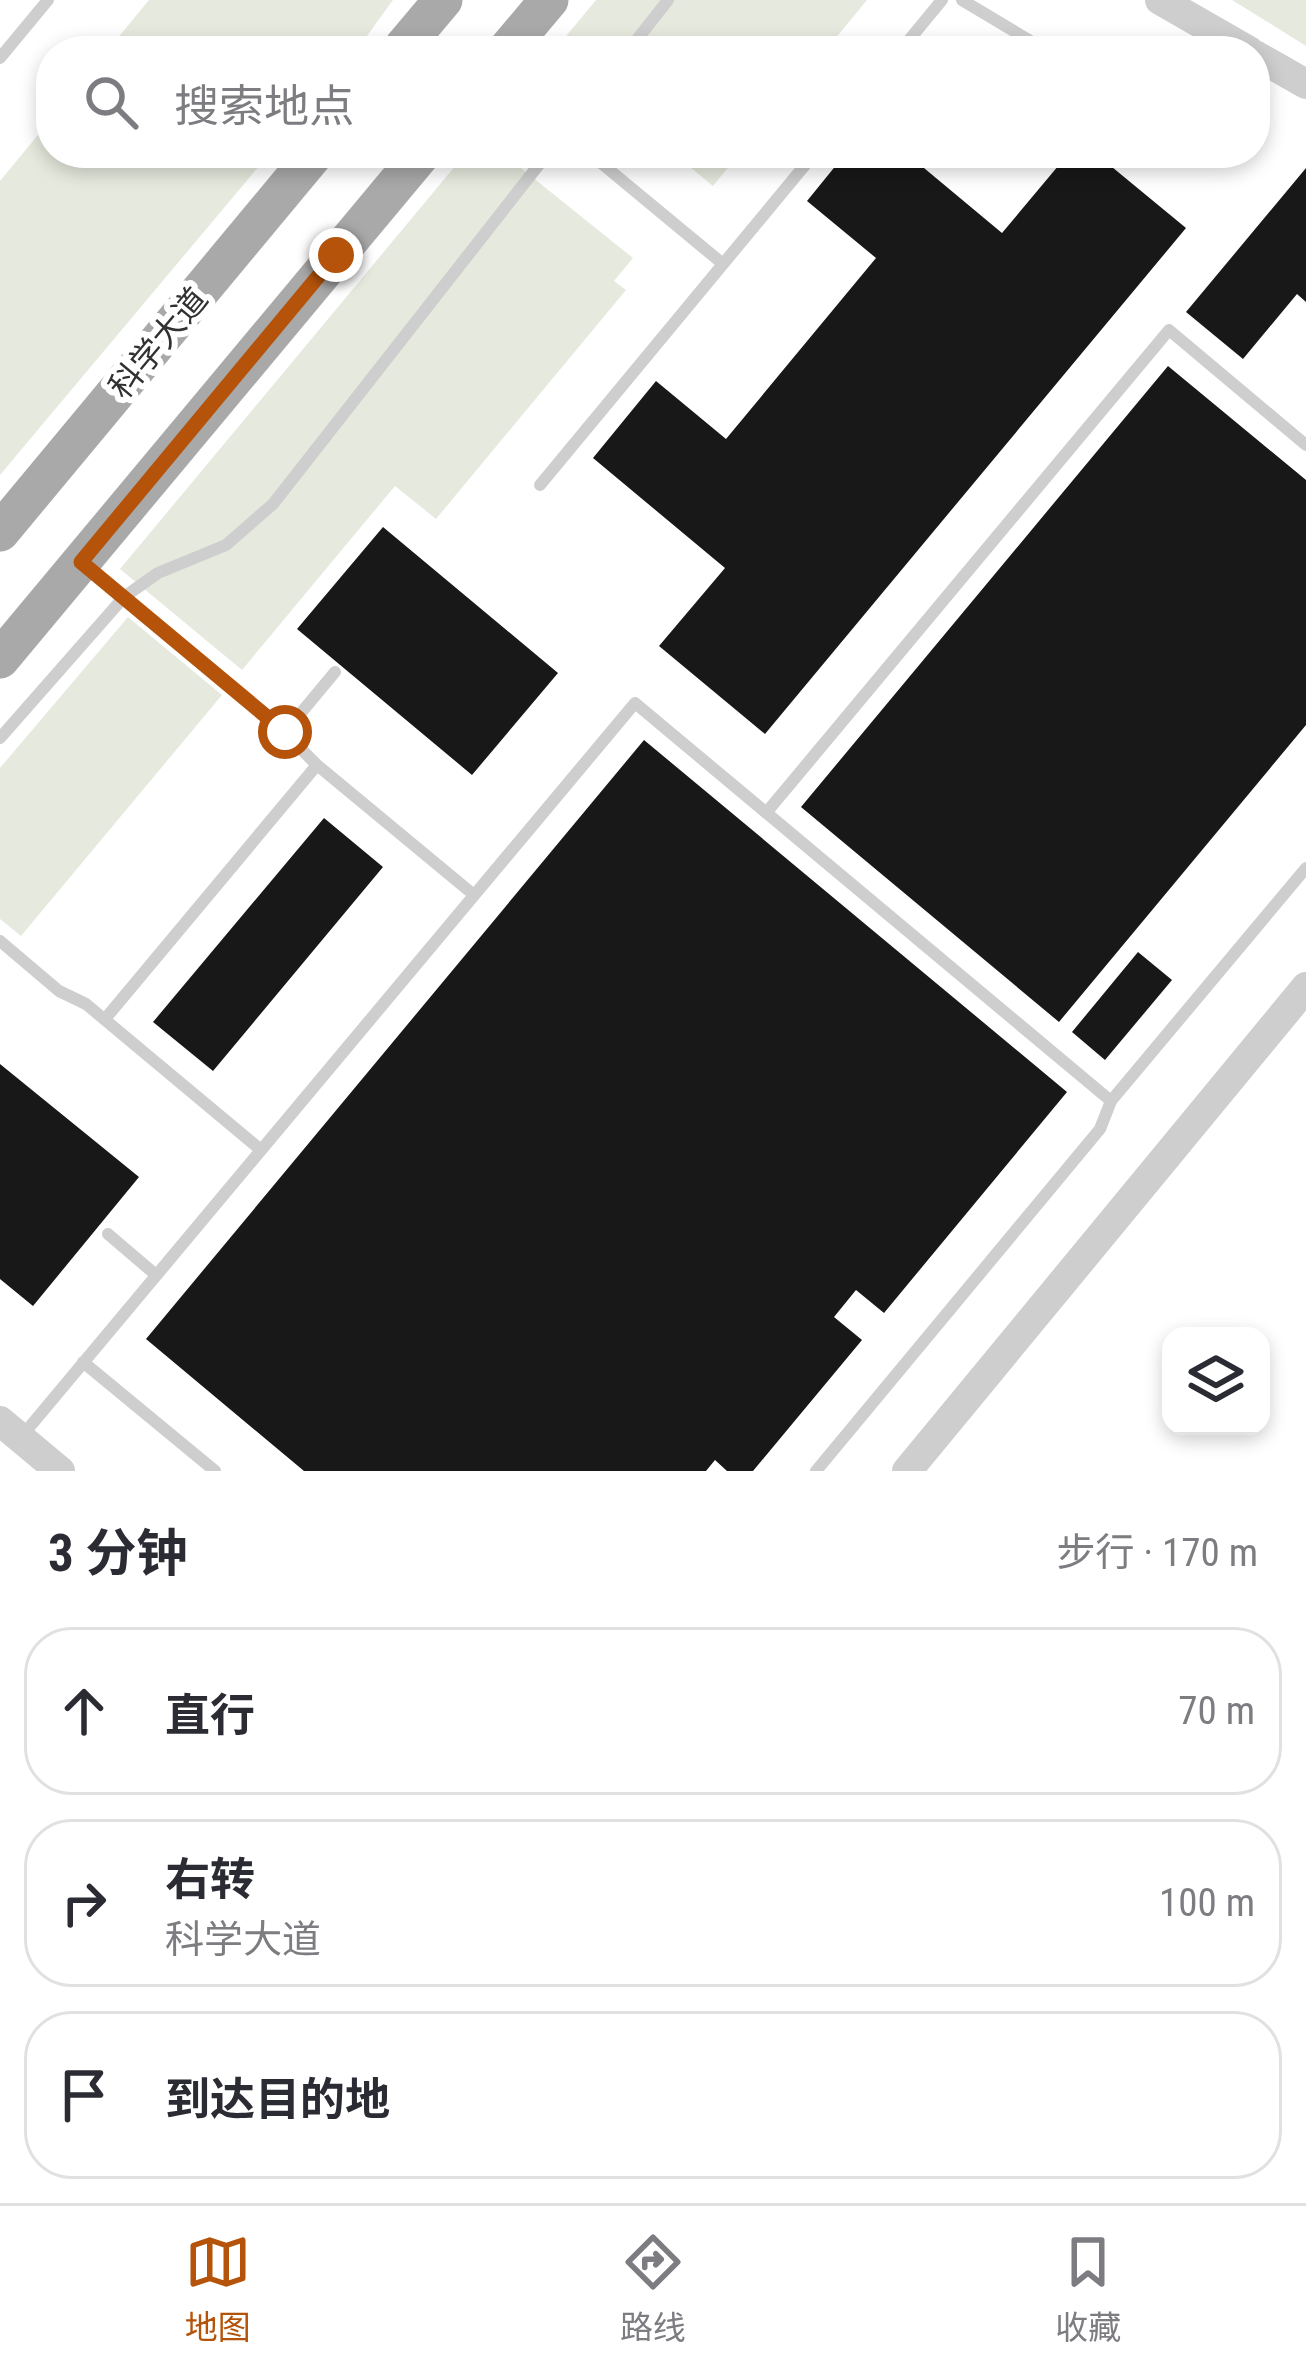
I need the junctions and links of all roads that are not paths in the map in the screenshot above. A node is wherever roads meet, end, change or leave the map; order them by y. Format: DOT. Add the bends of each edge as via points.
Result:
graph roads {
  1 [pos="48,0"];
  2 [pos="443,0"];
  3 [pos="549,0"];
  4 [pos="668,0"];
  5 [pos="943,0"];
  6 [pos="962,0"];
  7 [pos="1160,0"];
  8 [pos="413,36"];
  9 [pos="519,36"];
  10 [pos="640,36"];
  11 [pos="913,36"];
  12 [pos="1022,36"];
  13 [pos="1220,36"];
  14 [pos="0,58"];
  15 [pos="1270,64"];
  16 [pos="1306,84"];
  17 [pos="303,168"];
  18 [pos="409,168"];
  19 [pos="536,168"];
  20 [pos="607,168"];
  21 [pos="803,168"];
  22 [pos="723,265"];
  23 [pos="1306,445"];
  24 [pos="540,485"];
  25 [pos="0,532"];
  26 [pos="81,562"];
  27 [pos="124,597"];
  28 [pos="0,659"];
  29 [pos="335,671"];
  30 [pos="285,732"];
  31 [pos="0,738"];
  32 [pos="316,765"];
  33 [pos="766,813"];
  34 [pos="1306,868"];
  35 [pos="474,896"];
  36 [pos="0,941"];
  37 [pos="1306,986"];
  38 [pos="105,1019"];
  39 [pos="1111,1102"];
  40 [pos="261,1150"];
  41 [pos="108,1234"];
  42 [pos="157,1275"];
  43 [pos="83,1362"];
  44 [pos="10,1430"];
  45 [pos="60,1471"];
  46 [pos="215,1471"];
  47 [pos="816,1471"];
  48 [pos="907,1471"];
  1 -- 14 [label="lane"];
  2 -- 8 [label="main road"];
  3 -- 9 [label="main road"];
  4 -- 10 [label="lane"];
  5 -- 11 [label="lane"];
  6 -- 12 [label="lane"];
  7 -- 13 [label="street"];
  15 -- 16 [label="street"];
  17 -- 25 [label="main road, 科学大道"];
  18 -- 26 [label="main road"];
  19 -- 27 [label="lane" via="273,504 226,544"];
  20 -- 22 [label="lane"];
  21 -- 22 [label="lane"];
  22 -- 24 [label="lane"];
  23 -- 33 [label="lane" via="1169,330"];
  26 -- 27 [label="lane"];
  26 -- 28 [label="main road"];
  27 -- 30 [label="lane"];
  27 -- 31 [label="lane"];
  29 -- 30 [label="lane"];
  30 -- 32 [label="lane"];
  32 -- 35 [label="lane"];
  32 -- 38 [label="lane"];
  33 -- 35 [label="lane" via="634,703"];
  33 -- 39 [label="lane"];
  34 -- 39 [label="lane"];
  35 -- 40 [label="lane"];
  36 -- 38 [label="lane"];
  37 -- 48 [label="street"];
  38 -- 40 [label="lane"];
  39 -- 47 [label="lane" via="1100,1129"];
  40 -- 42 [label="lane"];
  41 -- 42 [label="lane"];
  42 -- 43 [label="lane"];
  43 -- 44 [label="lane"];
  43 -- 46 [label="lane"];
  44 -- 45 [label="street"];
}
